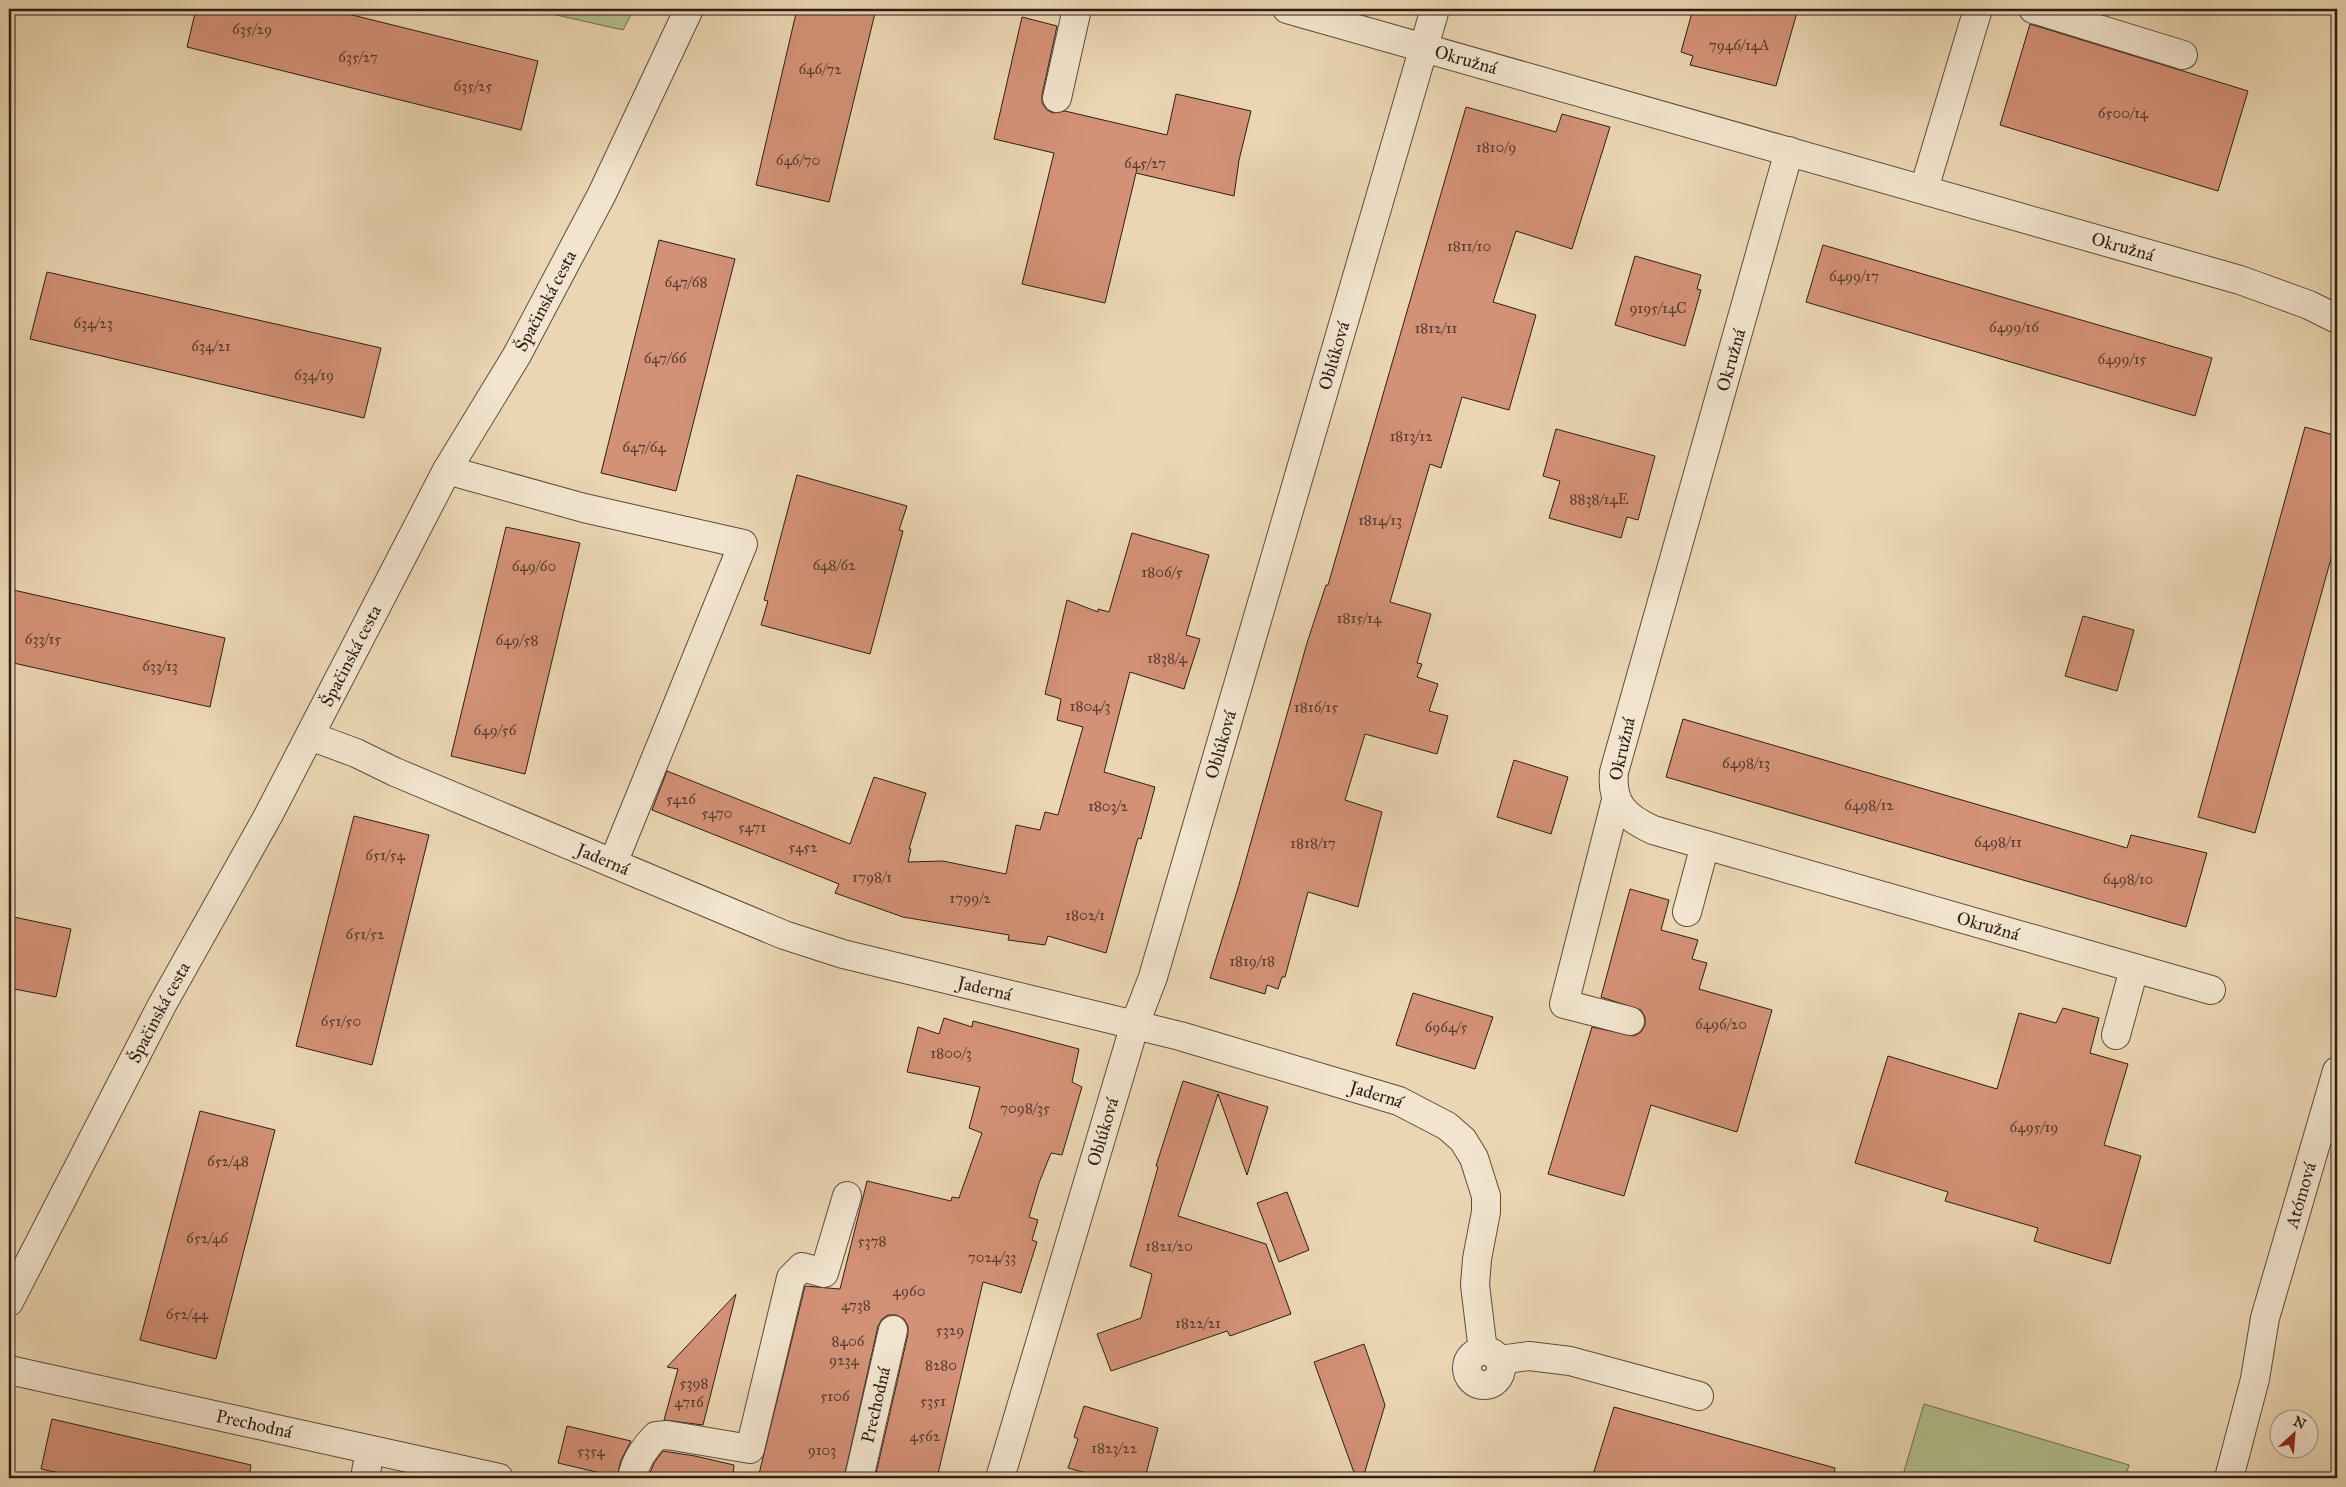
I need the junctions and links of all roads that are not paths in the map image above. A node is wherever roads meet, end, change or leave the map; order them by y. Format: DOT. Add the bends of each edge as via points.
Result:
graph roads {
  1 [pos="690,9"];
  2 [pos="1077,9"];
  3 [pos="1287,9"];
  4 [pos="1435,9"];
  5 [pos="1978,9"];
  6 [pos="2032,9"];
  7 [pos="1424,46"];
  8 [pos="2183,56"];
  9 [pos="1057,98"];
  10 [pos="1789,152"];
  11 [pos="1924,190"];
  12 [pos="2337,319"];
  13 [pos="447,470"];
  14 [pos="310,736"];
  15 [pos="1616,800"];
  16 [pos="1705,845"];
  17 [pos="613,863"];
  18 [pos="1687,912"];
  19 [pos="2134,969"];
  20 [pos="2211,990"];
  21 [pos="1630,1021"];
  22 [pos="1135,1024"];
  23 [pos="2116,1035"];
  24 [pos="2337,1070"];
  25 [pos="847,1196"];
  26 [pos="9,1302"];
  27 [pos="893,1330"];
  28 [pos="9,1370"];
  29 [pos="1699,1396"];
  30 [pos="370,1450"];
  31 [pos="365,1478"];
  32 [pos="499,1478"];
  33 [pos="632,1478"];
  34 [pos="859,1478"];
  35 [pos="1000,1478"];
  36 [pos="2229,1478"];
  1 -- 13 [label="street, Špačinská cesta" via="602,194 517,355"];
  2 -- 9 [label="street"];
  3 -- 7 [label="street, Okružná"];
  4 -- 7 [label="street, Oblúková"];
  5 -- 11 [label="street"];
  6 -- 8 [label="street"];
  7 -- 10 [label="street, Okružná"];
  7 -- 22 [label="street, Oblúková" via="1153,977"];
  10 -- 11 [label="street, Okružná"];
  10 -- 15 [label="street, Okružná" via="1614,772 1612,787"];
  11 -- 12 [label="street, Okružná" via="2240,280 2309,305"];
  13 -- 14 [label="street, Špačinská cesta"];
  13 -- 17 [label="street" via="584,508 743,544"];
  14 -- 17 [label="street, Jaderná"];
  14 -- 26 [label="street, Špačinská cesta" via="162,1005"];
  15 -- 16 [label="street, Okružná" via="1638,823"];
  15 -- 21 [label="street" via="1564,1004"];
  16 -- 18 [label="street"];
  16 -- 19 [label="street, Okružná"];
  17 -- 22 [label="street, Jaderná" via="784,935 843,954"];
  19 -- 20 [label="street, Okružná"];
  19 -- 23 [label="street"];
  22 -- 29 [label="street, Jaderná" via="1399,1102 1448,1126 1463,1140 1474,1158 1486,1196 1475,1284 1481,1322 1491,1355 1570,1361"];
  22 -- 35 [label="street, Oblúková"];
  24 -- 36 [label="street, Atómová" via="2265,1318 2255,1379"];
  25 -- 33 [label="street" via="824,1273 802,1267 791,1278 750,1449 656,1436 641,1454"];
  27 -- 34 [label="street, Prechodná"];
  28 -- 30 [label="street, Prechodná"];
  30 -- 31 [label="street"];
  30 -- 32 [label="street, Prechodná"];
}
